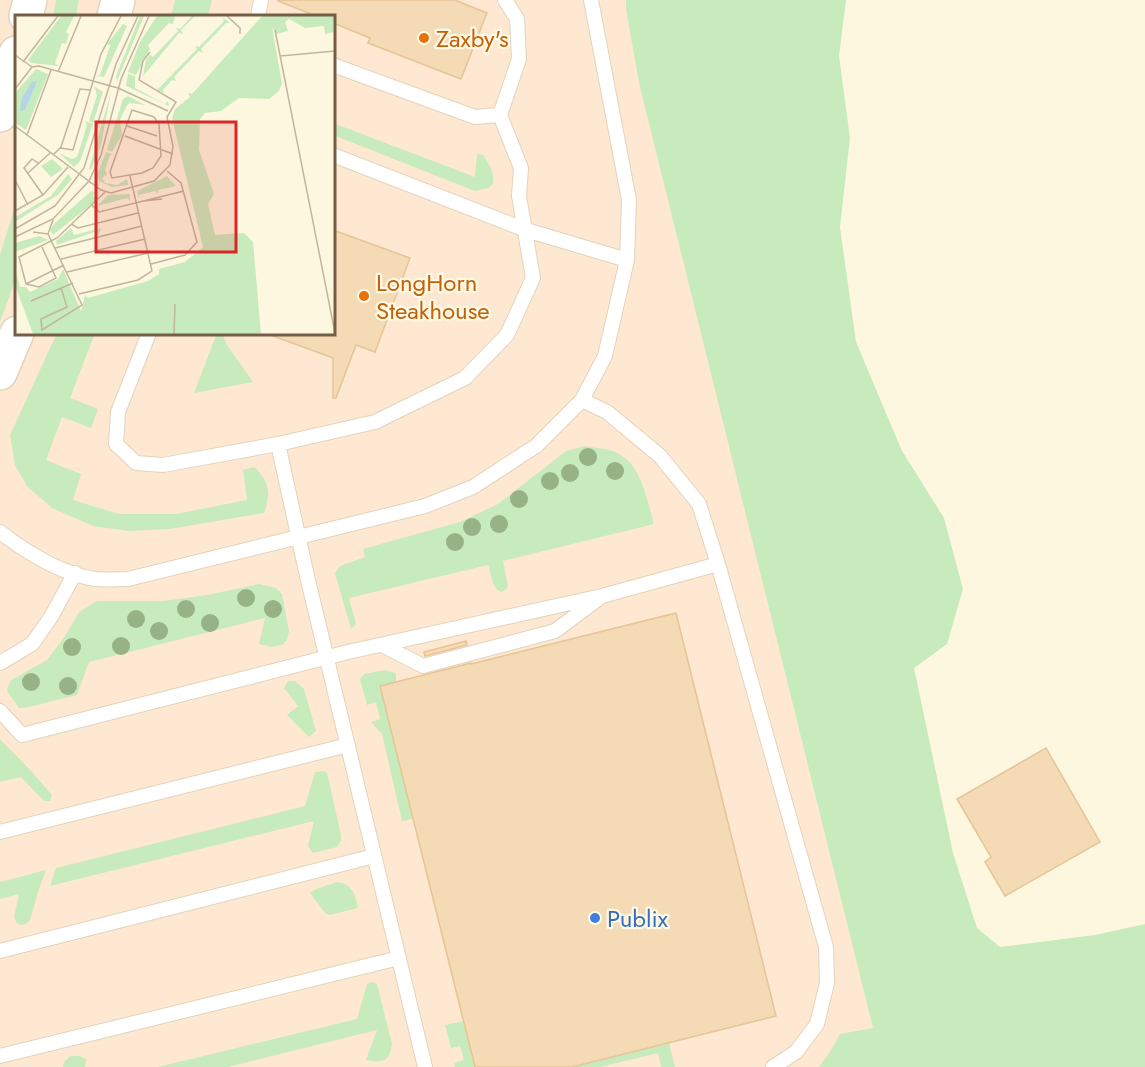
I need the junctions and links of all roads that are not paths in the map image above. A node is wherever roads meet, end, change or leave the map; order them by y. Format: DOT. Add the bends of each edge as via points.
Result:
graph roads {
  1 [pos="30,0"];
  2 [pos="118,0"];
  3 [pos="261,0"];
  4 [pos="505,0"];
  5 [pos="591,0"];
  6 [pos="26,15"];
  7 [pos="114,15"];
  8 [pos="258,15"];
  9 [pos="15,56"];
  10 [pos="334,64"];
  11 [pos="0,115"];
  12 [pos="500,115"];
  13 [pos="334,155"];
  14 [pos="526,230"];
  15 [pos="627,260"];
  16 [pos="17,334"];
  17 [pos="149,334"];
  18 [pos="0,373"];
  19 [pos="582,400"];
  20 [pos="278,444"];
  21 [pos="0,532"];
  22 [pos="298,537"];
  23 [pos="718,564"];
  24 [pos="75,573"];
  25 [pos="602,596"];
  26 [pos="382,645"];
  27 [pos="327,657"];
  28 [pos="0,663"];
  29 [pos="0,711"];
  30 [pos="348,745"];
  31 [pos="0,832"];
  32 [pos="374,856"];
  33 [pos="0,951"];
  34 [pos="399,958"];
  35 [pos="0,1056"];
  36 [pos="425,1067"];
  37 [pos="773,1067"];
  1 -- 6 [label="street"];
  2 -- 7 [label="street"];
  3 -- 8 [label="lane"];
  4 -- 12 [label="lane" via="517,19 519,59"];
  5 -- 15 [label="lane" via="629,200"];
  9 -- 11 [label="street"];
  10 -- 12 [label="lane" via="475,117"];
  12 -- 14 [label="lane" via="521,168 519,196"];
  13 -- 14 [label="lane"];
  14 -- 15 [label="lane"];
  14 -- 20 [label="lane" via="533,278 507,335 465,378 375,422"];
  15 -- 19 [label="lane" via="605,356"];
  16 -- 18 [label="street"];
  17 -- 20 [label="lane" via="118,412 116,444 136,463 163,465"];
  19 -- 22 [label="lane" via="536,446 473,487 425,506"];
  19 -- 23 [label="lane" via="607,412 660,456 699,504"];
  20 -- 22 [label="lane"];
  21 -- 24 [label="lane" via="38,559"];
  22 -- 24 [label="lane" via="128,579 95,579"];
  22 -- 27 [label="lane"];
  23 -- 25 [label="lane"];
  23 -- 37 [label="lane" via="826,947 827,983 817,1024 796,1052"];
  24 -- 28 [label="lane" via="32,644"];
  25 -- 26 [label="lane"];
  25 -- 26 [label="lane" via="555,631 423,666"];
  26 -- 27 [label="lane"];
  27 -- 29 [label="lane" via="22,735"];
  27 -- 30 [label="lane"];
  30 -- 31 [label="lane"];
  30 -- 32 [label="lane"];
  32 -- 33 [label="lane"];
  32 -- 34 [label="lane"];
  34 -- 35 [label="lane"];
  34 -- 36 [label="lane"];
}
